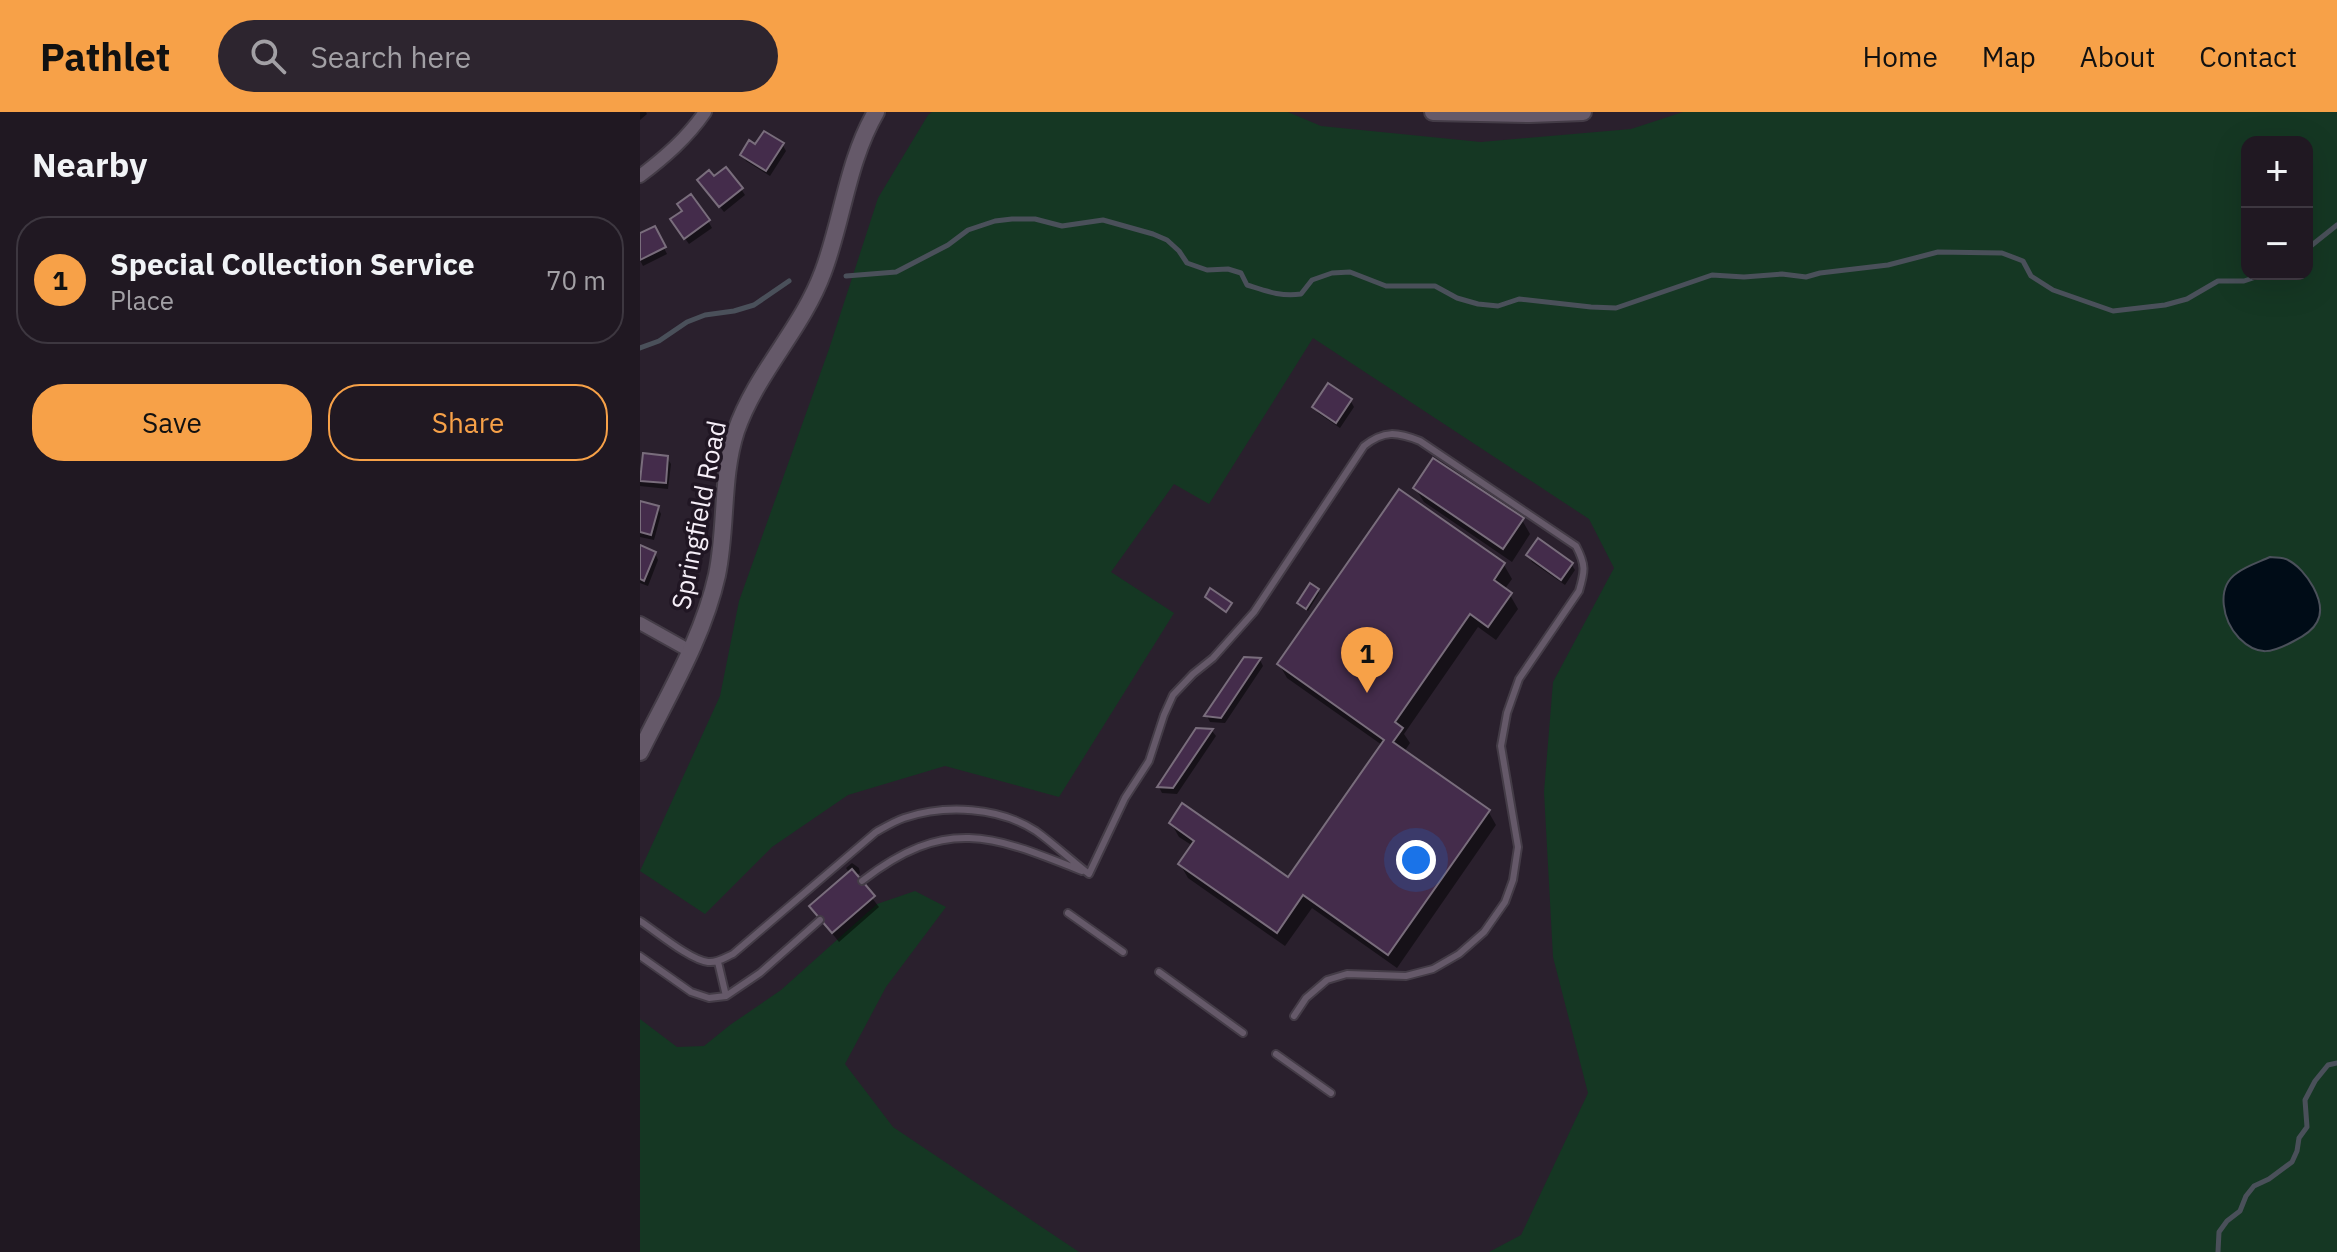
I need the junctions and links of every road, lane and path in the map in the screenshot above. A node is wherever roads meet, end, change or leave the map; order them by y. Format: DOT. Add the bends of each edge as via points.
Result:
graph roads {
  1 [pos="705,112"];
  2 [pos="876,112"];
  3 [pos="1433,112"];
  4 [pos="1583,112"];
  5 [pos="640,176"];
  6 [pos="640,623"];
  7 [pos="690,651"];
  8 [pos="640,752"];
  9 [pos="1089,874"];
  10 [pos="862,881"];
  11 [pos="1068,913"];
  12 [pos="820,920"];
  13 [pos="640,921"];
  14 [pos="1123,952"];
  15 [pos="640,956"];
  16 [pos="718,962"];
  17 [pos="1159,972"];
  18 [pos="726,996"];
  19 [pos="1294,1016"];
  20 [pos="1243,1033"];
  21 [pos="1276,1054"];
  22 [pos="1331,1093"];
  1 -- 5 [label="street" via="691,132"];
  2 -- 7 [label="street, Springfield Road" via="856,155 817,289 766,370 736,432 717,574"];
  3 -- 4 [label="street"];
  6 -- 7 [label="street"];
  7 -- 8 [label="street, Springfield Road"];
  9 -- 10 [label="lane" via="1016,845 969,837 921,846"];
  9 -- 16 [label="lane" via="1034,830 995,815 962,809 905,818 876,832"];
  9 -- 19 [label="lane" via="1149,761 1173,695 1254,612 1374,438 1402,434 1420,441 1576,546 1584,562 1579,591 1519,679 1507,713 1501,746 1518,847 1505,902 1484,932 1433,969 1406,976 1347,974 1327,980"];
  11 -- 14 [label="lane"];
  12 -- 18 [label="lane"];
  13 -- 16 [label="lane" via="694,959"];
  15 -- 18 [label="lane" via="691,992"];
  16 -- 18 [label="lane"];
  17 -- 20 [label="lane"];
  21 -- 22 [label="lane"];
}
